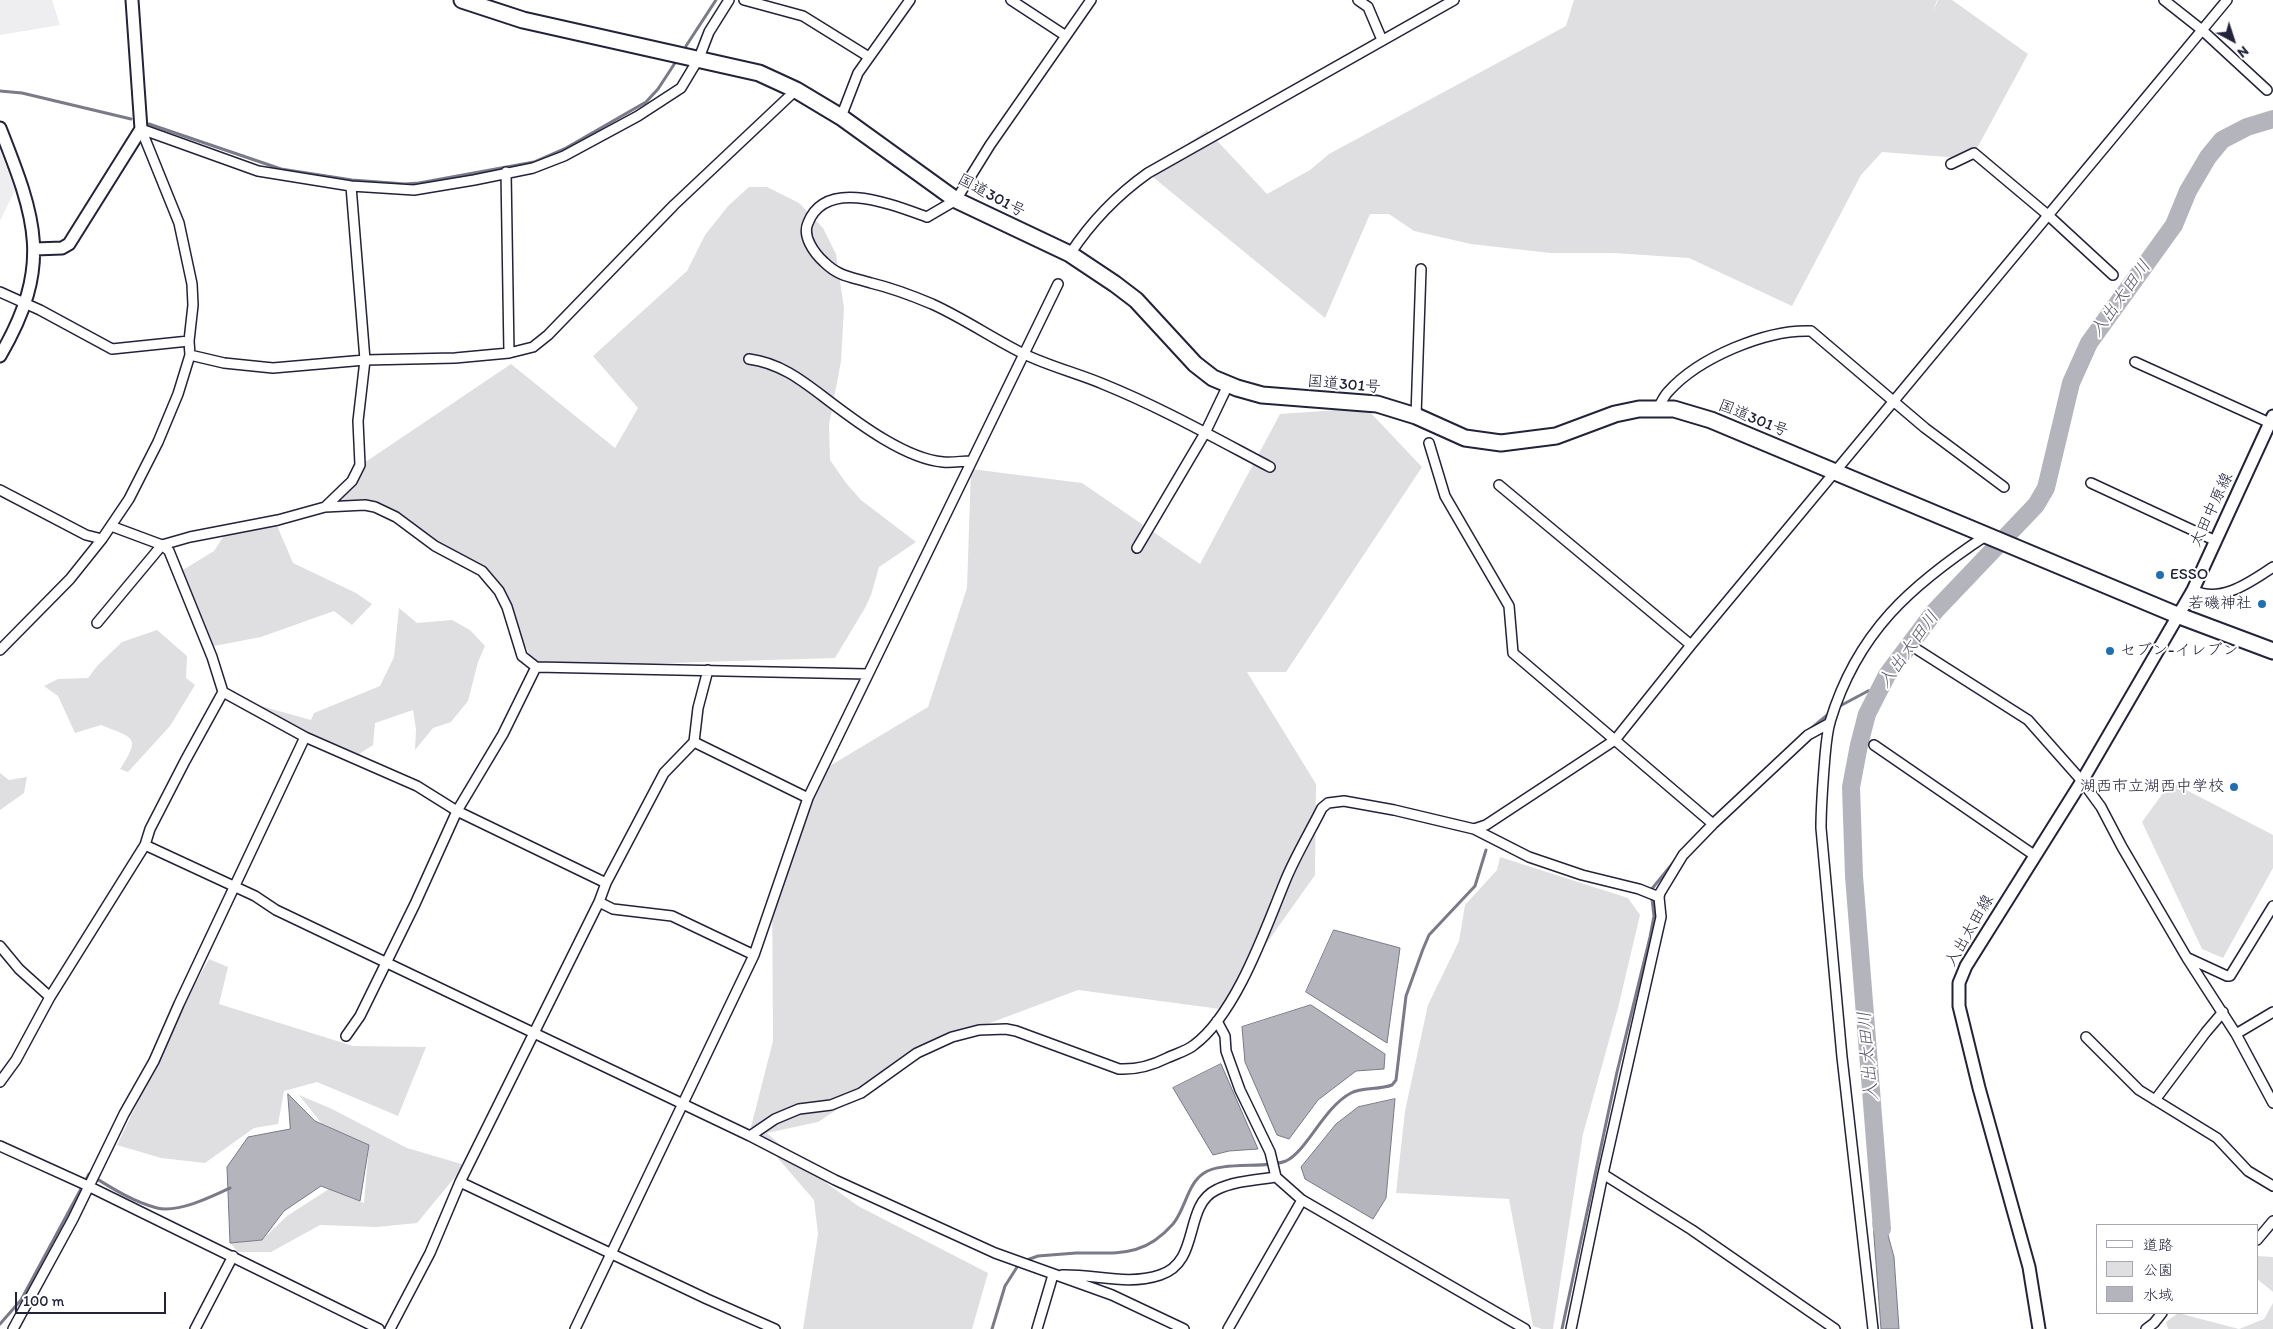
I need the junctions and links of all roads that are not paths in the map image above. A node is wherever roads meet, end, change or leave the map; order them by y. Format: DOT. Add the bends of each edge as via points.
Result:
graph roads {
  1 [pos="132,0"];
  2 [pos="462,0"];
  3 [pos="729,0"];
  4 [pos="744,0"];
  5 [pos="910,0"];
  6 [pos="1011,0"];
  7 [pos="1091,0"];
  8 [pos="1358,0"];
  9 [pos="1454,0"];
  10 [pos="2164,0"];
  11 [pos="2227,0"];
  12 [pos="2202,30"];
  13 [pos="1066,36"];
  14 [pos="1382,40"];
  15 [pos="869,57"];
  16 [pos="699,58"];
  17 [pos="796,90"];
  18 [pos="2267,90"];
  19 [pos="841,117"];
  20 [pos="0,128"];
  21 [pos="141,129"];
  22 [pos="1951,164"];
  23 [pos="506,172"];
  24 [pos="351,186"];
  25 [pos="956,200"];
  26 [pos="2049,216"];
  27 [pos="35,249"];
  28 [pos="1070,254"];
  29 [pos="1421,269"];
  30 [pos="2113,275"];
  31 [pos="1058,284"];
  32 [pos="0,292"];
  33 [pos="26,304"];
  34 [pos="189,341"];
  35 [pos="509,353"];
  36 [pos="1023,354"];
  37 [pos="190,355"];
  38 [pos="0,356"];
  39 [pos="749,359"];
  40 [pos="366,360"];
  41 [pos="2135,362"];
  42 [pos="1228,386"];
  43 [pos="1895,401"];
  44 [pos="1658,408"];
  45 [pos="1416,416"];
  46 [pos="2271,420"];
  47 [pos="1205,433"];
  48 [pos="1429,444"];
  49 [pos="970,461"];
  50 [pos="1270,467"];
  51 [pos="1836,473"];
  52 [pos="2090,484"];
  53 [pos="1499,485"];
  54 [pos="2004,487"];
  55 [pos="0,490"];
  56 [pos="325,507"];
  57 [pos="112,526"];
  58 [pos="1987,535"];
  59 [pos="102,539"];
  60 [pos="2216,541"];
  61 [pos="162,545"];
  62 [pos="1137,548"];
  63 [pos="2273,566"];
  64 [pos="2193,590"];
  65 [pos="2177,615"];
  66 [pos="98,623"];
  67 [pos="1691,644"];
  68 [pos="0,650"];
  69 [pos="1918,650"];
  70 [pos="2273,651"];
  71 [pos="536,667"];
  72 [pos="708,670"];
  73 [pos="867,674"];
  74 [pos="223,692"];
  75 [pos="1830,723"];
  76 [pos="305,737"];
  77 [pos="1615,740"];
  78 [pos="694,742"];
  79 [pos="1874,745"];
  80 [pos="2082,781"];
  81 [pos="808,798"];
  82 [pos="456,811"];
  83 [pos="1713,824"];
  84 [pos="1474,829"];
  85 [pos="145,845"];
  86 [pos="2034,854"];
  87 [pos="606,883"];
  88 [pos="235,888"];
  89 [pos="1659,897"];
  90 [pos="599,902"];
  91 [pos="2273,906"];
  92 [pos="0,946"];
  93 [pos="754,955"];
  94 [pos="2187,958"];
  95 [pos="387,962"];
  96 [pos="50,997"];
  97 [pos="2223,1012"];
  98 [pos="2273,1012"];
  99 [pos="1217,1021"];
  100 [pos="534,1033"];
  101 [pos="2236,1034"];
  102 [pos="346,1036"];
  103 [pos="2086,1038"];
  104 [pos="0,1082"];
  105 [pos="2155,1100"];
  106 [pos="2273,1103"];
  107 [pos="682,1105"];
  108 [pos="750,1136"];
  109 [pos="0,1146"];
  110 [pos="1603,1174"];
  111 [pos="1276,1177"];
  112 [pos="88,1181"];
  113 [pos="460,1182"];
  114 [pos="2273,1186"];
  115 [pos="1302,1200"];
  116 [pos="2273,1220"];
  117 [pos="2258,1239"];
  118 [pos="611,1253"];
  119 [pos="233,1256"];
  120 [pos="1053,1275"];
  121 [pos="2161,1314"];
  122 [pos="13,1329"];
  123 [pos="195,1329"];
  124 [pos="379,1329"];
  125 [pos="390,1329"];
  126 [pos="574,1329"];
  127 [pos="775,1329"];
  128 [pos="1037,1329"];
  129 [pos="1184,1329"];
  130 [pos="1228,1329"];
  131 [pos="1525,1329"];
  132 [pos="1572,1329"];
  133 [pos="1835,1329"];
  134 [pos="1873,1329"];
  135 [pos="2039,1329"];
  136 [pos="2146,1329"];
  1 -- 21 [label="main road"];
  2 -- 16 [label="highway, 国道301号" via="523,20"];
  3 -- 16 [label="street" via="709,32"];
  4 -- 15 [label="street" via="803,16"];
  5 -- 15 [label="street"];
  6 -- 13 [label="street"];
  7 -- 13 [label="street"];
  8 -- 14 [label="street" via="1368,6"];
  9 -- 14 [label="street"];
  10 -- 12 [label="street"];
  11 -- 12 [label="street"];
  12 -- 18 [label="street"];
  12 -- 26 [label="street"];
  13 -- 25 [label="street"];
  14 -- 28 [label="street" via="1126,188 1083,234"];
  15 -- 19 [label="street" via="858,73"];
  16 -- 17 [label="highway, 国道301号" via="759,73"];
  16 -- 23 [label="street" via="681,88 638,116 564,156 533,168"];
  17 -- 19 [label="highway, 国道301号"];
  17 -- 35 [label="street" via="674,206 548,335 533,347"];
  19 -- 25 [label="highway, 国道301号"];
  20 -- 27 [label="main road" via="32,220"];
  21 -- 24 [label="street" via="258,171"];
  21 -- 27 [label="main road" via="69,244 62,248"];
  21 -- 34 [label="street" via="179,223 193,298"];
  22 -- 26 [label="street" via="1974,154"];
  23 -- 24 [label="street" via="414,190"];
  23 -- 35 [label="street"];
  24 -- 40 [label="street"];
  25 -- 28 [label="highway, 国道301号"];
  25 -- 36 [label="street" via="926,216 900,207 842,196 828,200 811,215 806,225 806,236 814,252 841,276 873,283 933,304"];
  26 -- 30 [label="street"];
  26 -- 43 [label="street"];
  27 -- 33 [label="main road"];
  28 -- 42 [label="highway, 国道301号" via="1136,300 1195,364"];
  29 -- 45 [label="street"];
  31 -- 36 [label="street"];
  32 -- 33 [label="street"];
  33 -- 34 [label="street" via="112,349"];
  33 -- 38 [label="main road"];
  34 -- 37 [label="street"];
  35 -- 40 [label="street"];
  36 -- 47 [label="street" via="1105,384"];
  36 -- 49 [label="street"];
  37 -- 40 [label="street" via="273,368"];
  37 -- 57 [label="street" via="158,442"];
  39 -- 49 [label="street" via="782,368 855,421 906,450 942,462"];
  40 -- 56 [label="street" via="358,421 360,465 352,482"];
  41 -- 46 [label="street"];
  42 -- 45 [label="highway, 国道301号" via="1262,395 1377,404"];
  42 -- 47 [label="street"];
  43 -- 44 [label="street" via="1811,331 1803,331 1756,340 1722,353 1667,392"];
  43 -- 51 [label="street"];
  43 -- 54 [label="street" via="1924,428"];
  44 -- 45 [label="highway, 国道301号" via="1615,414 1556,436 1501,443 1466,438"];
  44 -- 51 [label="highway, 国道301号" via="1711,420"];
  46 -- 60 [label="main road, 太田中原線"];
  47 -- 50 [label="street"];
  47 -- 62 [label="street"];
  48 -- 77 [label="street" via="1445,496 1509,606 1513,653"];
  49 -- 73 [label="street"];
  51 -- 58 [label="highway, 国道301号"];
  51 -- 67 [label="street"];
  52 -- 60 [label="street"];
  53 -- 67 [label="street"];
  55 -- 59 [label="street" via="86,535"];
  56 -- 61 [label="street"];
  56 -- 71 [label="street" via="375,506 407,523 435,546 482,571 499,591 507,607 522,656"];
  57 -- 59 [label="street"];
  57 -- 61 [label="street"];
  58 -- 65 [label="highway, 国道301号"];
  58 -- 75 [label="street" via="1911,590 1887,616 1846,678"];
  59 -- 68 [label="street" via="70,579"];
  60 -- 64 [label="main road, 太田中原線"];
  61 -- 66 [label="street"];
  61 -- 74 [label="street" via="169,551"];
  63 -- 64 [label="street" via="2245,585 2220,594 2202,594"];
  64 -- 65 [label="main road, 太田中原線"];
  65 -- 70 [label="highway, 国道301号"];
  65 -- 80 [label="main road, 入出太田線"];
  67 -- 77 [label="street"];
  69 -- 80 [label="street" via="2028,720"];
  71 -- 72 [label="street"];
  71 -- 82 [label="street" via="503,734"];
  72 -- 73 [label="street"];
  72 -- 78 [label="street" via="698,708"];
  73 -- 81 [label="street"];
  74 -- 76 [label="street"];
  74 -- 85 [label="street" via="184,761"];
  75 -- 83 [label="street" via="1808,735"];
  75 -- 134 [label="street" via="1821,793 1821,828 1842,1057"];
  76 -- 82 [label="street" via="417,786"];
  76 -- 88 [label="street"];
  77 -- 83 [label="street"];
  77 -- 84 [label="street" via="1486,825"];
  78 -- 81 [label="street"];
  78 -- 87 [label="street" via="664,773"];
  79 -- 86 [label="street"];
  80 -- 86 [label="main road, 入出太田線"];
  80 -- 94 [label="street" via="2101,807"];
  81 -- 93 [label="street"];
  82 -- 87 [label="street"];
  82 -- 95 [label="street"];
  83 -- 89 [label="street" via="1683,854"];
  84 -- 89 [label="street" via="1529,857"];
  84 -- 99 [label="street" via="1344,801 1324,806 1286,880 1268,926"];
  85 -- 88 [label="street"];
  85 -- 96 [label="street"];
  86 -- 135 [label="main road, 入出太田線" via="1966,966 1959,982 1959,1006 2029,1267"];
  87 -- 90 [label="street"];
  88 -- 95 [label="street"];
  88 -- 112 [label="street" via="154,1061"];
  89 -- 110 [label="street" via="1661,917"];
  90 -- 93 [label="street" via="613,909 672,916"];
  90 -- 100 [label="street"];
  91 -- 94 [label="street" via="2230,976"];
  92 -- 96 [label="street"];
  93 -- 107 [label="street"];
  94 -- 97 [label="street"];
  95 -- 100 [label="street"];
  95 -- 102 [label="street" via="360,1016"];
  96 -- 104 [label="street" via="16,1060"];
  97 -- 101 [label="street"];
  97 -- 105 [label="street"];
  98 -- 101 [label="street"];
  99 -- 108 [label="street" via="1194,1045 1135,1070 1104,1065 1016,1031 979,1030 952,1037 917,1053 861,1093 830,1105 798,1109 775,1119"];
  99 -- 111 [label="street" via="1225,1036 1226,1051 1240,1090 1270,1152"];
  100 -- 107 [label="street"];
  100 -- 113 [label="street"];
  101 -- 106 [label="street"];
  103 -- 105 [label="street" via="2140,1090"];
  105 -- 114 [label="street" via="2218,1138 2248,1171"];
  107 -- 108 [label="street"];
  107 -- 118 [label="street"];
  108 -- 120 [label="street" via="835,1180 995,1253"];
  109 -- 112 [label="street"];
  110 -- 132 [label="street"];
  110 -- 133 [label="street" via="1692,1230"];
  111 -- 115 [label="street"];
  111 -- 120 [label="street" via="1237,1184 1208,1195 1181,1262 1166,1273 1125,1281"];
  112 -- 119 [label="street"];
  112 -- 122 [label="street" via="73,1220"];
  113 -- 118 [label="street"];
  113 -- 125 [label="street" via="430,1253"];
  115 -- 130 [label="street"];
  115 -- 131 [label="street"];
  116 -- 117 [label="street"];
  118 -- 126 [label="street"];
  118 -- 127 [label="street"];
  119 -- 123 [label="street"];
  119 -- 124 [label="street"];
  120 -- 128 [label="street"];
  120 -- 129 [label="street" via="1112,1295"];
  121 -- 136 [label="street"];
}
